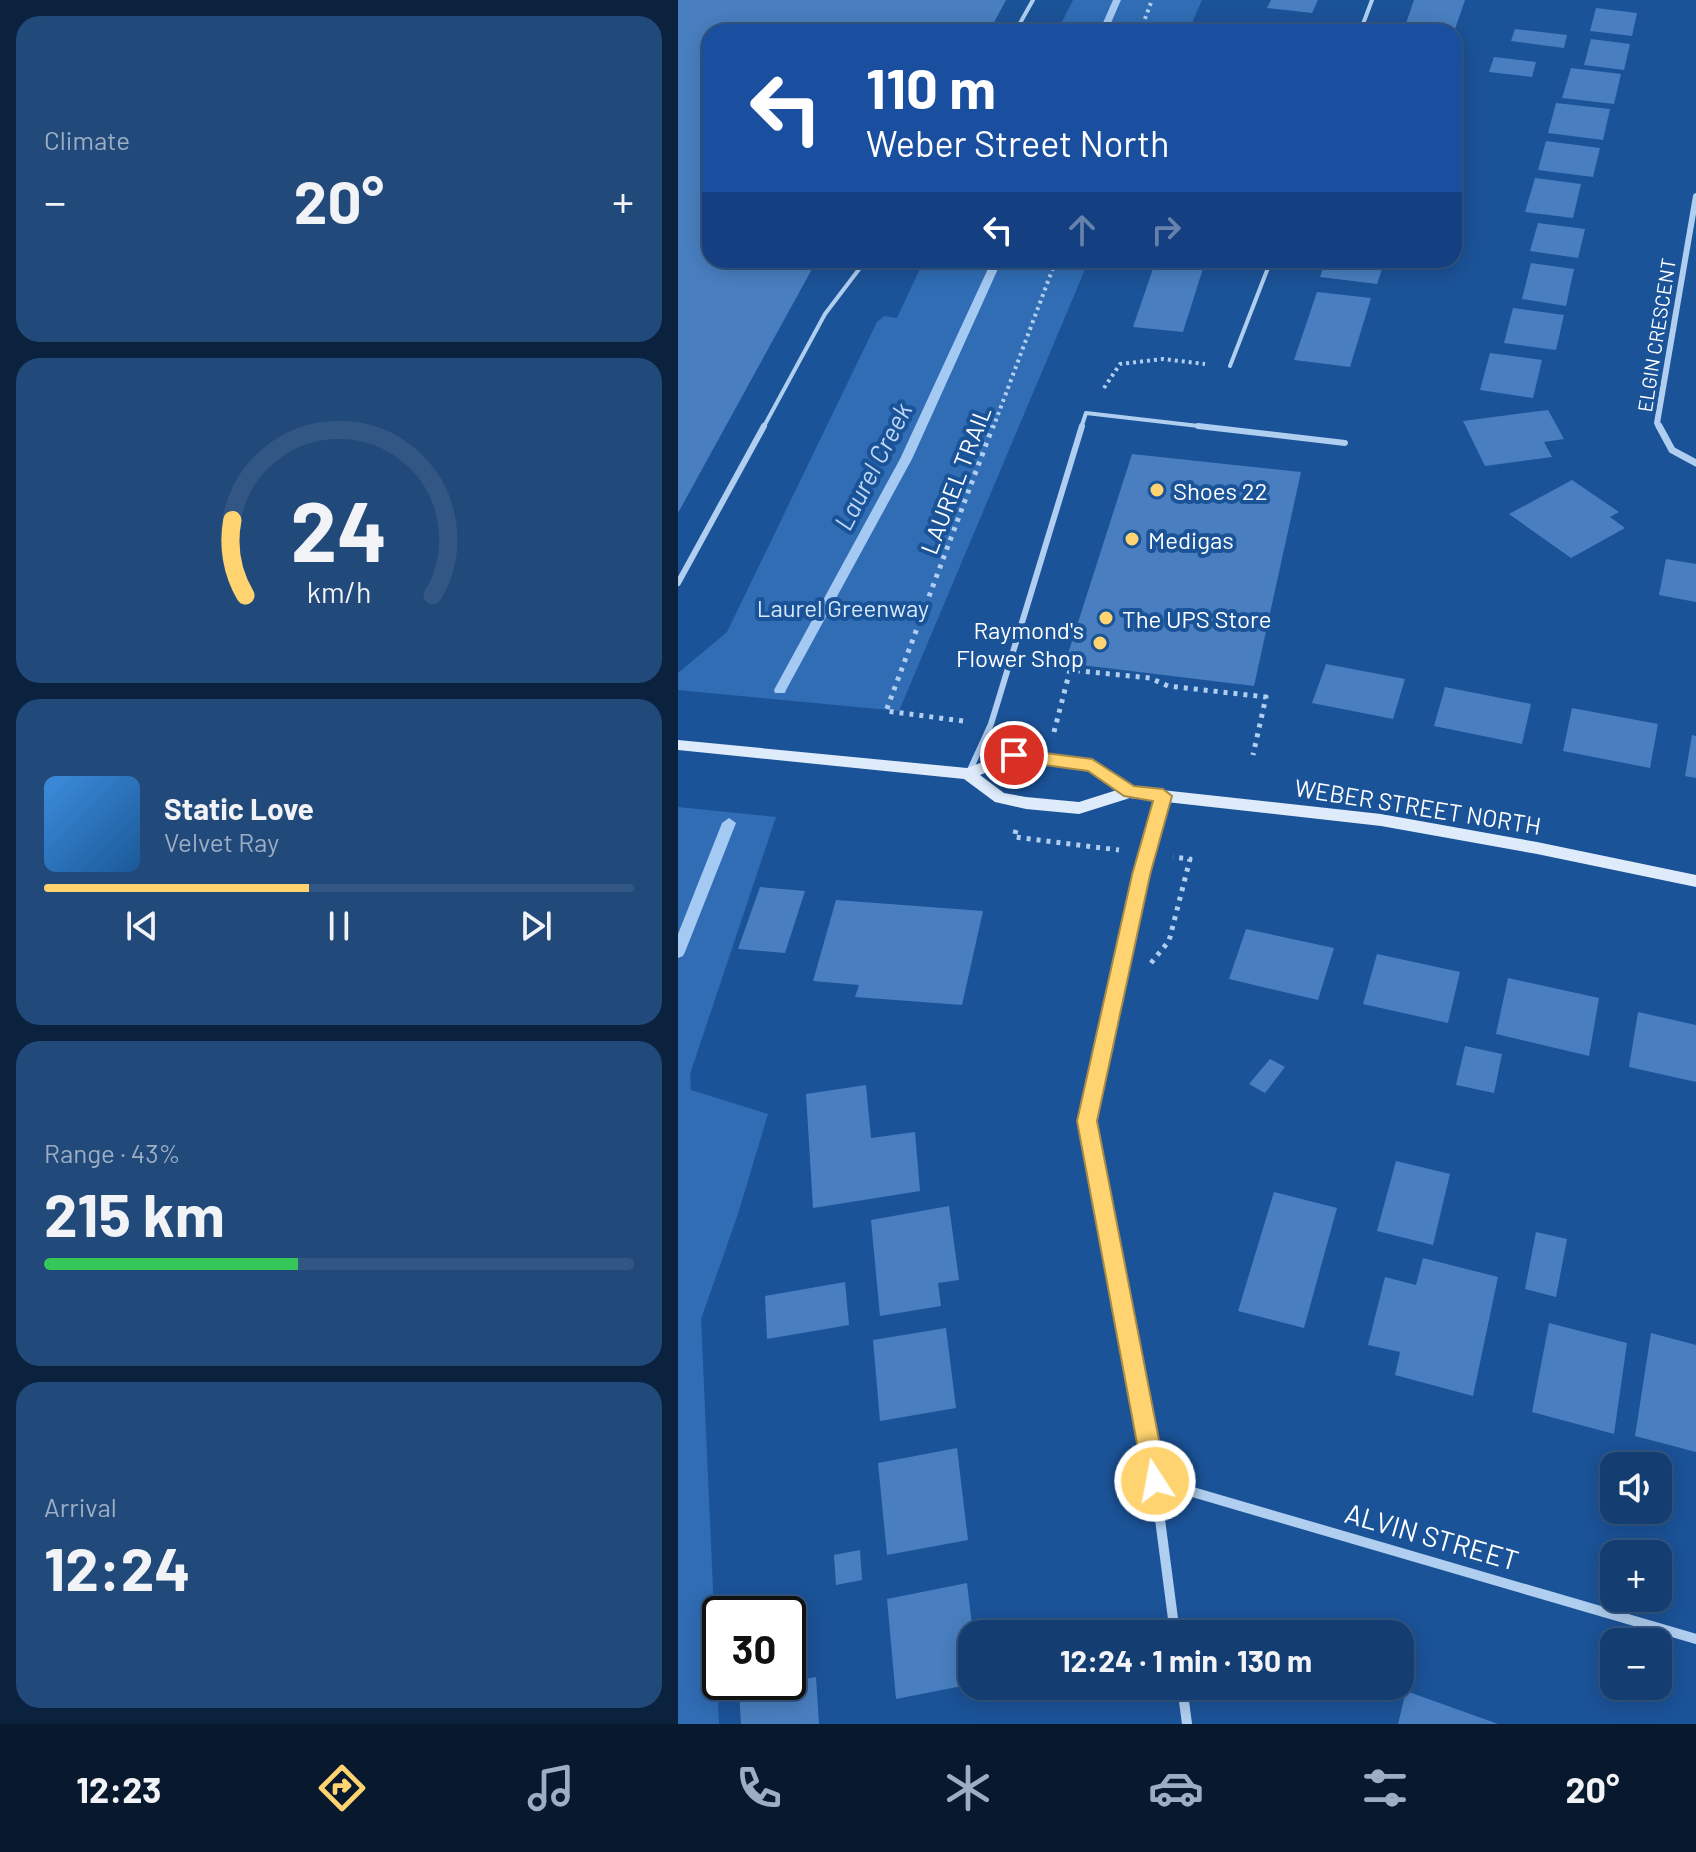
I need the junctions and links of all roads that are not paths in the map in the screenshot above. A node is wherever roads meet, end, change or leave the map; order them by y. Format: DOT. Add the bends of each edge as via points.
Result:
graph roads {
  1 [pos="1033,0"];
  2 [pos="1372,0"];
  3 [pos="1020,24"];
  4 [pos="1363,24"];
  5 [pos="1696,196"];
  6 [pos="860,268"];
  7 [pos="1268,268"];
  8 [pos="1230,366"];
  9 [pos="1345,443"];
  10 [pos="1696,463"];
  11 [pos="678,583"];
  12 [pos="678,745"];
  13 [pos="968,774"];
  14 [pos="1130,792"];
  15 [pos="1163,796"];
  16 [pos="1696,881"];
  17 [pos="1155,1481"];
  18 [pos="1173,1620"];
  19 [pos="1696,1639"];
  20 [pos="1184,1700"];
  21 [pos="1187,1724"];
  1 -- 3 [label="lane"];
  2 -- 4 [label="lane"];
  5 -- 10 [label="street, ELGIN CRESCENT" via="1657,423 1672,450"];
  6 -- 11 [label="lane" via="825,314"];
  7 -- 8 [label="lane"];
  9 -- 13 [label="lane" via="1086,413 991,724"];
  12 -- 13 [label="main road, WEBER STREET NORTH"];
  13 -- 14 [label="main road, WEBER STREET NORTH" via="1000,798 1026,803 1079,808"];
  13 -- 14 [label="main road, WEBER STREET NORTH" via="1014,755 1092,765"];
  14 -- 15 [label="main road, WEBER STREET NORTH"];
  15 -- 16 [label="main road, WEBER STREET NORTH" via="1381,820"];
  15 -- 17 [label="street" via="1087,1121"];
  17 -- 18 [label="street"];
  17 -- 19 [label="street, ALVIN STREET"];
  20 -- 21 [label="street"];
}
